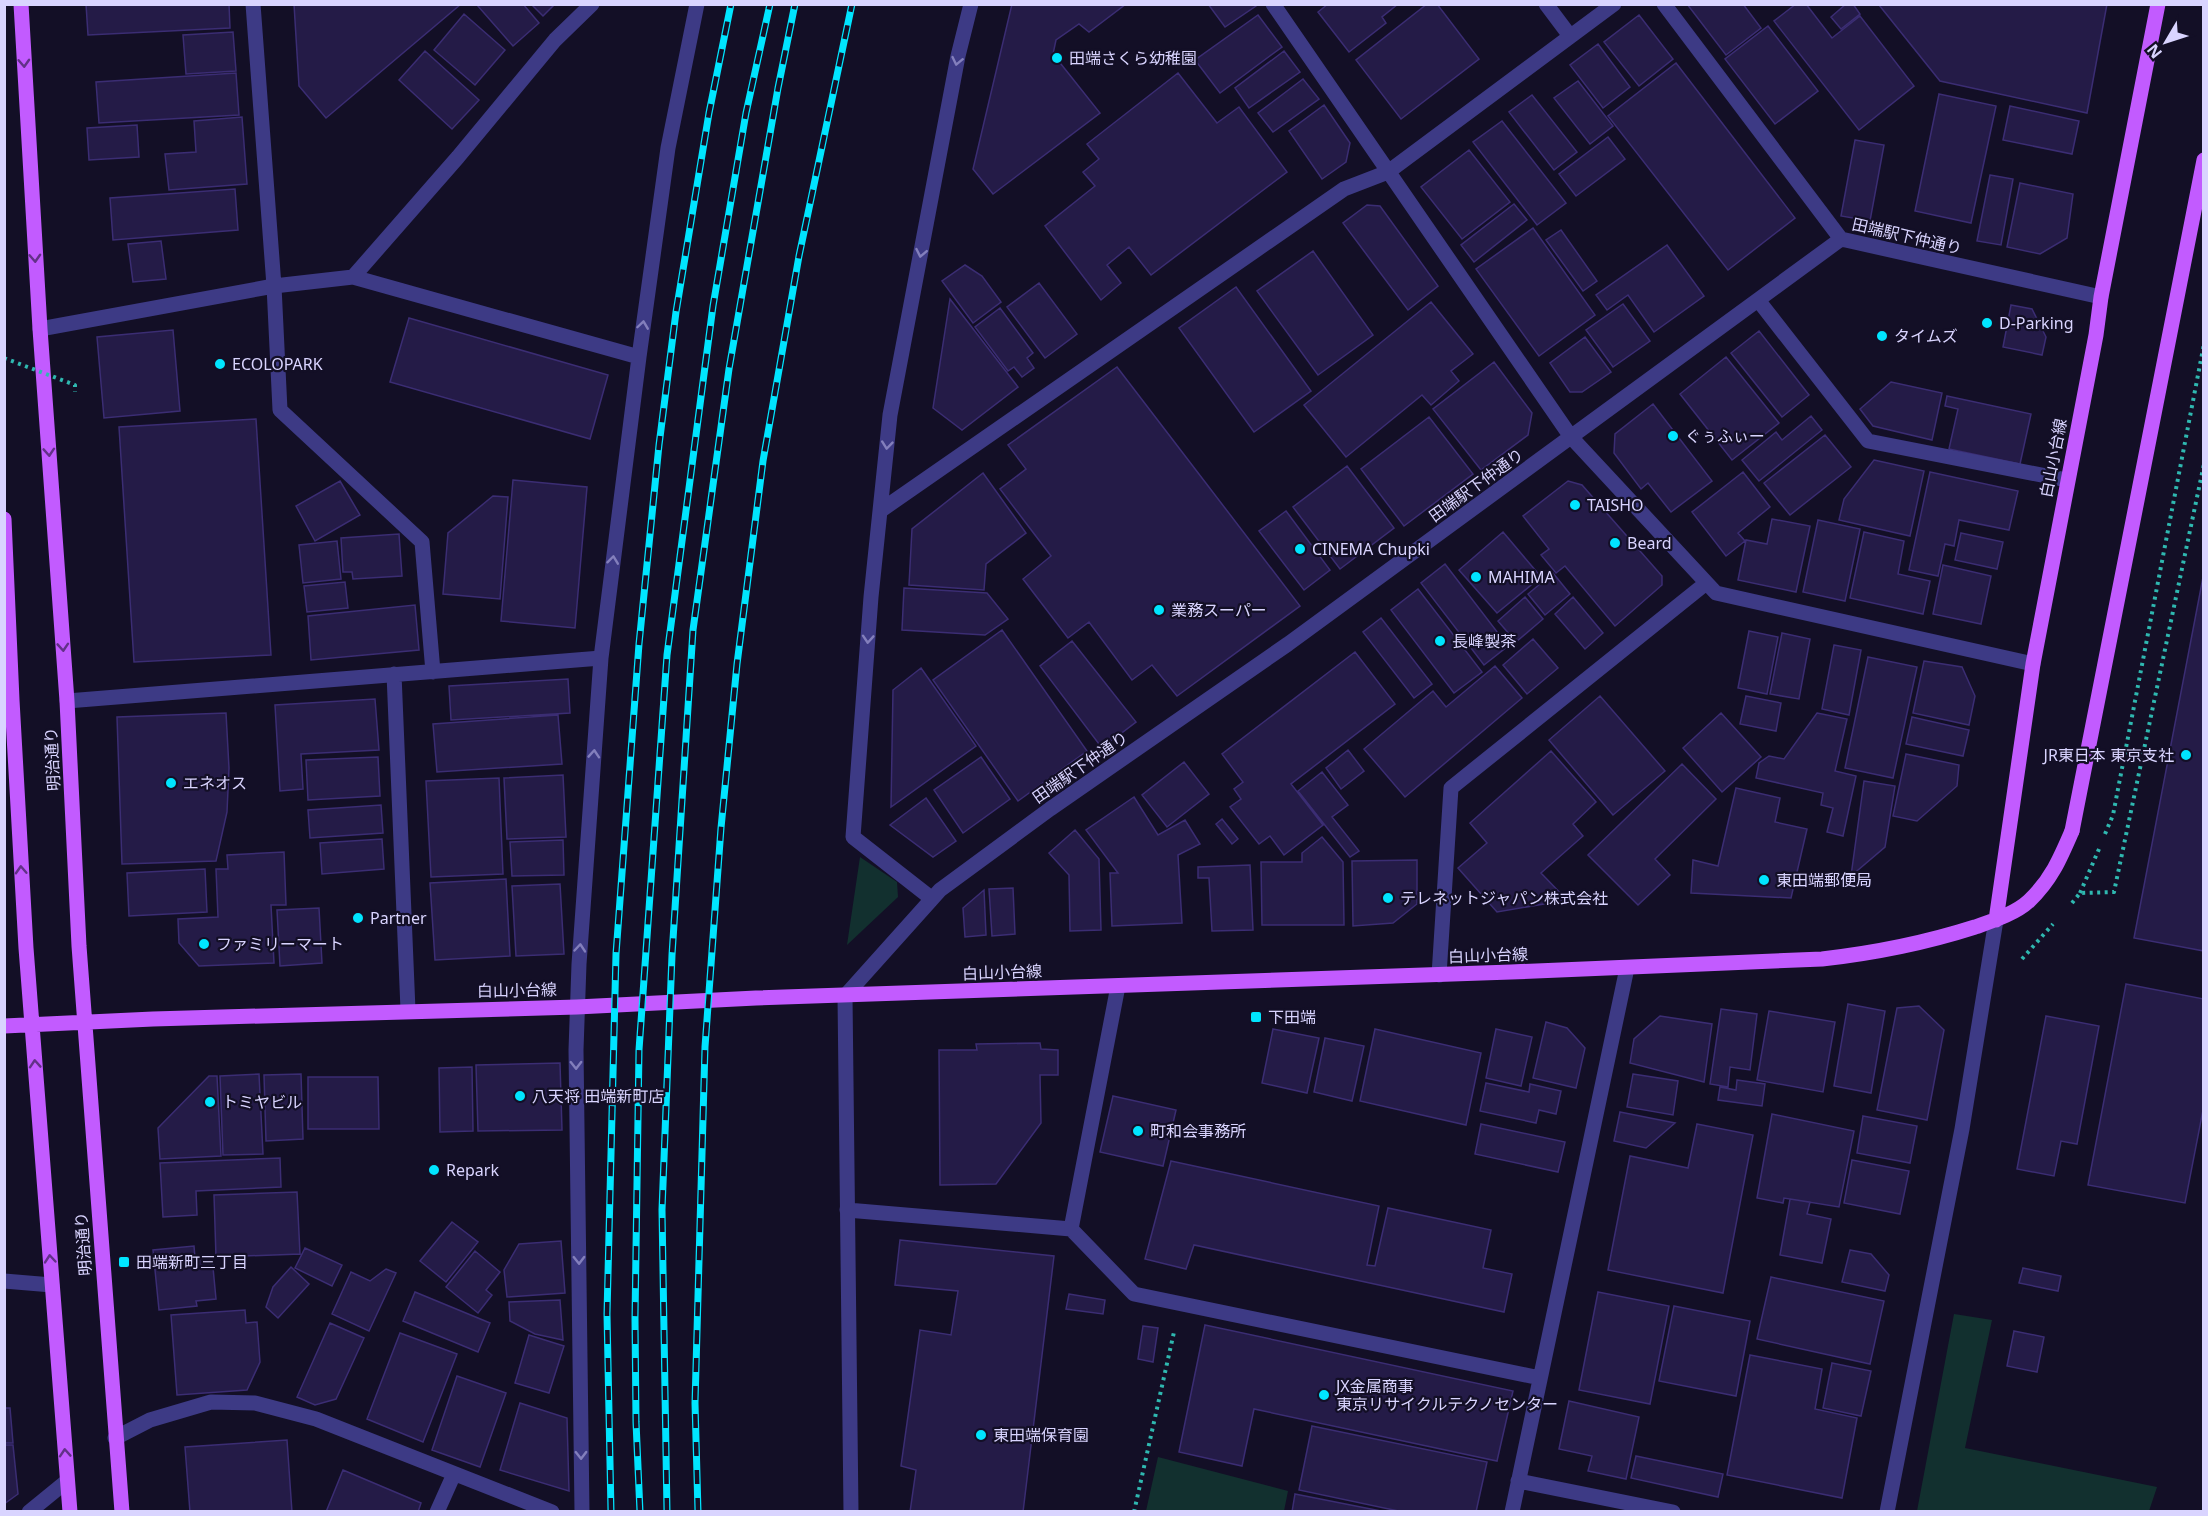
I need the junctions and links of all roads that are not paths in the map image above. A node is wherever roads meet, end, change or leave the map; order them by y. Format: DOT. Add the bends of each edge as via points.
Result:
graph roads {
  1 [pos="21,4"];
  2 [pos="253,4"];
  3 [pos="592,4"];
  4 [pos="697,4"];
  5 [pos="971,4"];
  6 [pos="1274,4"];
  7 [pos="1546,4"];
  8 [pos="1614,4"];
  9 [pos="1664,4"];
  10 [pos="2158,4"];
  11 [pos="1570,36"];
  12 [pos="2204,160"];
  13 [pos="1388,172"];
  14 [pos="1841,239"];
  15 [pos="353,277"];
  16 [pos="274,286"];
  17 [pos="2101,297"];
  18 [pos="1758,300"];
  19 [pos="39,328"];
  20 [pos="639,357"];
  21 [pos="1571,437"];
  22 [pos="2067,480"];
  23 [pos="880,510"];
  24 [pos="4,519"];
  25 [pos="1705,584"];
  26 [pos="601,657"];
  27 [pos="2033,664"];
  28 [pos="433,672"];
  29 [pos="394,674"];
  30 [pos="8,700"];
  31 [pos="67,701"];
  32 [pos="931,898"];
  33 [pos="1996,920"];
  34 [pos="1627,968"];
  35 [pos="1439,975"];
  36 [pos="1119,986"];
  37 [pos="845,996"];
  38 [pos="577,1006"];
  39 [pos="408,1010"];
  40 [pos="85,1023"];
  41 [pos="32,1025"];
  42 [pos="4,1026"];
  43 [pos="847,1210"];
  44 [pos="1071,1229"];
  45 [pos="4,1281"];
  46 [pos="52,1285"];
  47 [pos="1540,1378"];
  48 [pos="115,1438"];
  49 [pos="454,1474"];
  50 [pos="67,1481"];
  51 [pos="1518,1481"];
  52 [pos="29,1512"];
  53 [pos="70,1512"];
  54 [pos="122,1512"];
  55 [pos="437,1512"];
  56 [pos="552,1512"];
  57 [pos="582,1512"];
  58 [pos="851,1512"];
  59 [pos="1512,1512"];
  60 [pos="1673,1512"];
  61 [pos="1887,1512"];
  1 -- 19 [label="main road, 明治通り, one-way"];
  2 -- 16 [label="street"];
  3 -- 15 [label="street" via="555,40"];
  20 -- 4 [label="street, one-way" via="668,148"];
  5 -- 23 [label="street, one-way" via="890,415"];
  6 -- 13 [label="street"];
  7 -- 11 [label="street"];
  8 -- 11 [label="street"];
  9 -- 14 [label="street"];
  10 -- 17 [label="main road, 白山小台線"];
  11 -- 13 [label="street"];
  12 -- 33 [label="main road, 白山小台線, bridge" via="2072,831 2055,870 2028,903"];
  13 -- 21 [label="street"];
  13 -- 23 [label="street" via="1344,189"];
  14 -- 17 [label="street, 田端駅下仲通り"];
  14 -- 18 [label="street, 田端駅下仲通り"];
  15 -- 16 [label="street"];
  15 -- 20 [label="street"];
  16 -- 19 [label="street"];
  16 -- 28 [label="street" via="280,410 422,542"];
  17 -- 22 [label="main road, 白山小台線"];
  18 -- 21 [label="street, 田端駅下仲通り"];
  18 -- 22 [label="street" via="1868,441"];
  19 -- 31 [label="main road, 明治通り, one-way"];
  26 -- 20 [label="street, one-way"];
  21 -- 25 [label="street"];
  21 -- 32 [label="street, 田端駅下仲通り"];
  22 -- 27 [label="main road, 白山小台線"];
  23 -- 32 [label="street, one-way" via="853,837"];
  24 -- 30 [label="main road, 明治通り"];
  25 -- 27 [label="street" via="1716,593"];
  25 -- 35 [label="street" via="1451,788"];
  26 -- 28 [label="street"];
  38 -- 26 [label="street, one-way"];
  27 -- 33 [label="main road, 白山小台線"];
  28 -- 29 [label="street"];
  29 -- 31 [label="street"];
  29 -- 39 [label="street"];
  41 -- 30 [label="main road, 明治通り, one-way"];
  31 -- 40 [label="main road, 明治通り"];
  32 -- 37 [label="street, 田端駅下仲通り"];
  33 -- 34 [label="main road, 白山小台線" via="1933,941 1872,953"];
  33 -- 61 [label="street" via="1962,1129"];
  34 -- 35 [label="main road, 白山小台線"];
  34 -- 47 [label="street"];
  35 -- 36 [label="main road, 白山小台線"];
  36 -- 37 [label="main road, 白山小台線"];
  36 -- 44 [label="street"];
  37 -- 38 [label="main road, 白山小台線"];
  37 -- 43 [label="street"];
  38 -- 39 [label="main road, 白山小台線"];
  38 -- 57 [label="street, one-way"];
  39 -- 40 [label="main road, 白山小台線"];
  40 -- 41 [label="main road, 白山小台線"];
  40 -- 48 [label="main road, 明治通り"];
  41 -- 42 [label="main road, 白山小台線"];
  46 -- 41 [label="main road, 明治通り, one-way"];
  43 -- 44 [label="street"];
  43 -- 58 [label="street"];
  44 -- 47 [label="street" via="1134,1294"];
  45 -- 46 [label="street"];
  50 -- 46 [label="main road, 明治通り, one-way"];
  47 -- 51 [label="street"];
  48 -- 49 [label="street" via="150,1420 211,1402 255,1403 315,1419"];
  48 -- 54 [label="main road, 明治通り"];
  49 -- 55 [label="street"];
  49 -- 56 [label="street"];
  50 -- 52 [label="street"];
  50 -- 53 [label="main road, 明治通り"];
  51 -- 59 [label="street"];
  51 -- 60 [label="street"];
}
